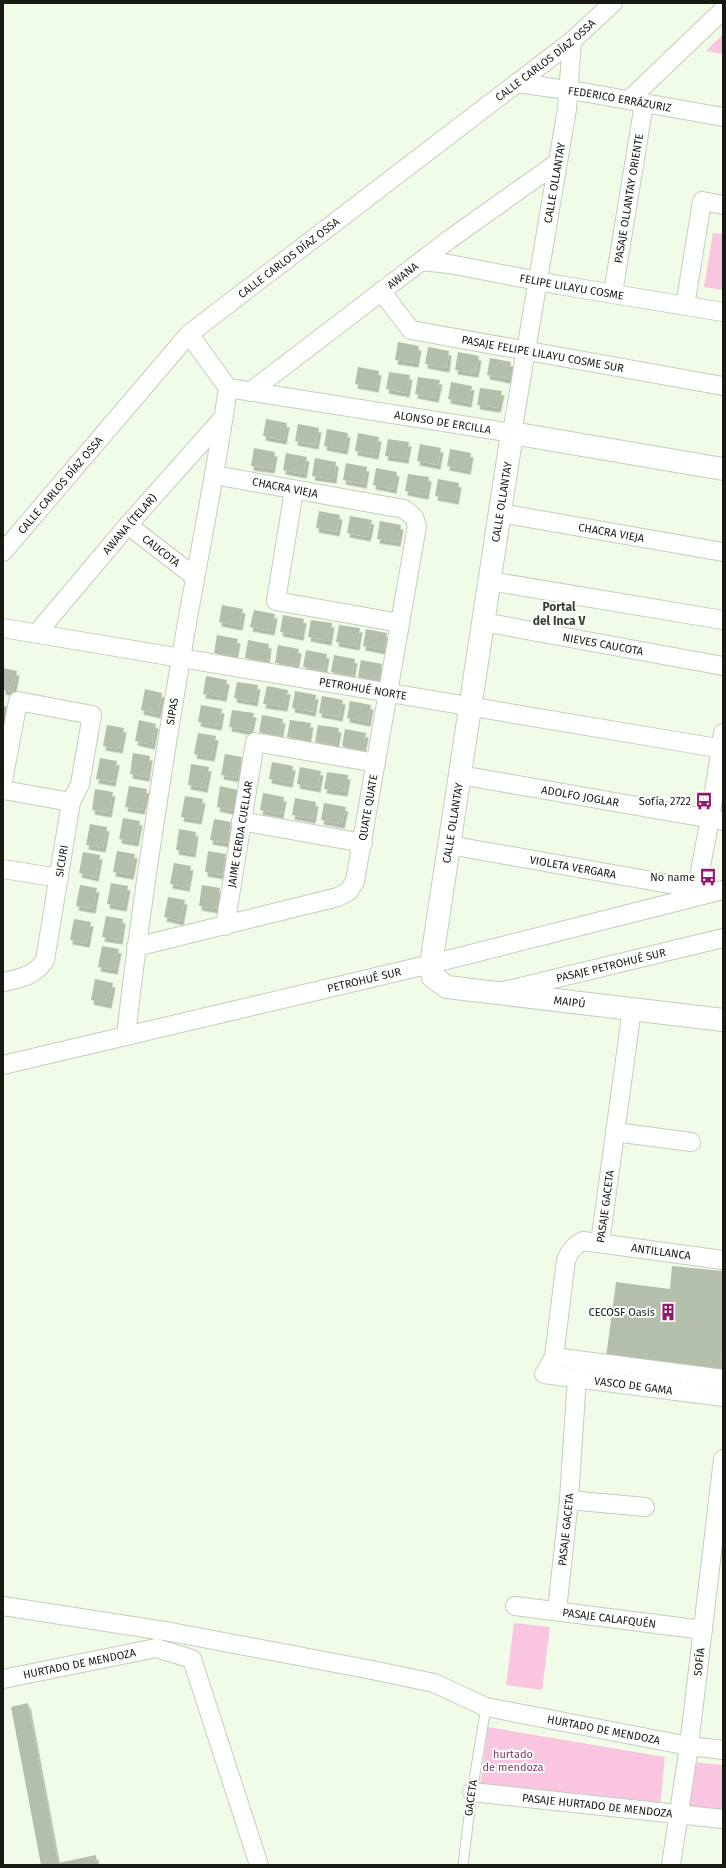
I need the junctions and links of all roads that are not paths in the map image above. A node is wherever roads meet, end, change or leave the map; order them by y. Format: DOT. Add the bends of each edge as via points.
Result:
graph roads {
  1 [pos="613,3"];
  2 [pos="723,10"];
  3 [pos="572,41"];
  4 [pos="517,83"];
  5 [pos="568,90"];
  6 [pos="636,102"];
  7 [pos="723,117"];
  8 [pos="557,163"];
  9 [pos="723,205"];
  10 [pos="421,261"];
  11 [pos="538,281"];
  12 [pos="381,291"];
  13 [pos="613,293"];
  14 [pos="685,306"];
  15 [pos="723,312"];
  16 [pos="189,334"];
  17 [pos="526,352"];
  18 [pos="723,386"];
  19 [pos="228,388"];
  20 [pos="250,392"];
  21 [pos="224,417"];
  22 [pos="512,433"];
  23 [pos="723,469"];
  24 [pos="214,475"];
  25 [pos="294,490"];
  26 [pos="404,509"];
  27 [pos="500,513"];
  28 [pos="128,525"];
  29 [pos="3,552"];
  30 [pos="723,552"];
  31 [pos="195,577"];
  32 [pos="490,581"];
  33 [pos="723,620"];
  34 [pos="484,622"];
  35 [pos="400,623"];
  36 [pos="3,628"];
  37 [pos="37,633"];
  38 [pos="181,659"];
  39 [pos="723,666"];
  40 [pos="389,692"];
  41 [pos="471,706"];
  42 [pos="722,744"];
  43 [pos="376,763"];
  44 [pos="460,775"];
  45 [pos="3,781"];
  46 [pos="3,790"];
  47 [pos="71,802"];
  48 [pos="717,820"];
  49 [pos="241,821"];
  50 [pos="363,843"];
  51 [pos="450,845"];
  52 [pos="3,869"];
  53 [pos="59,878"];
  54 [pos="723,890"];
  55 [pos="696,893"];
  56 [pos="225,926"];
  57 [pos="723,938"];
  58 [pos="136,947"];
  59 [pos="431,964"];
  60 [pos="3,982"];
  61 [pos="500,992"];
  62 [pos="632,1009"];
  63 [pos="723,1020"];
  64 [pos="126,1036"];
  65 [pos="3,1065"];
  66 [pos="615,1132"];
  67 [pos="691,1142"];
  68 [pos="600,1243"];
  69 [pos="723,1260"];
  70 [pos="554,1356"];
  71 [pos="544,1374"];
  72 [pos="577,1377"];
  73 [pos="723,1379"];
  74 [pos="723,1397"];
  75 [pos="723,1459"];
  76 [pos="569,1500"];
  77 [pos="721,1501"];
  78 [pos="645,1507"];
  79 [pos="3,1606"];
  80 [pos="515,1606"];
  81 [pos="557,1610"];
  82 [pos="156,1629"];
  83 [pos="703,1630"];
  84 [pos="156,1648"];
  85 [pos="3,1679"];
  86 [pos="486,1707"];
  87 [pos="689,1746"];
  88 [pos="723,1750"];
  89 [pos="472,1792"];
  90 [pos="678,1814"];
  91 [pos="723,1819"];
  92 [pos="259,1865"];
  93 [pos="463,1865"];
  94 [pos="671,1865"];
  1 -- 3 [label="street, CALLE CARLOS DÍAZ OSSA"];
  2 -- 6 [label="street"];
  3 -- 4 [label="street, CALLE CARLOS DÍAZ OSSA"];
  3 -- 5 [label="street, CALLE OLLANTAY"];
  4 -- 5 [label="street, FEDERICO ERRÁZURIZ"];
  4 -- 16 [label="street, CALLE CARLOS DÍAZ OSSA"];
  5 -- 6 [label="street, FEDERICO ERRÁZURIZ"];
  5 -- 8 [label="street, CALLE OLLANTAY"];
  6 -- 7 [label="street, FEDERICO ERRÁZURIZ"];
  6 -- 13 [label="street, PASAJE OLLANTAY ORIENTE"];
  8 -- 10 [label="street, AWANA"];
  8 -- 11 [label="street, CALLE OLLANTAY"];
  9 -- 14 [label="street" via="702,201"];
  10 -- 11 [label="street, FELIPE LILAYU COSME"];
  10 -- 12 [label="street, AWANA"];
  11 -- 13 [label="street, FELIPE LILAYU COSME"];
  11 -- 17 [label="street, CALLE OLLANTAY"];
  12 -- 17 [label="street, PASAJE FELIPE LILAYU COSME SUR" via="411,330"];
  12 -- 20 [label="street, AWANA"];
  13 -- 14 [label="street, FELIPE LILAYU COSME"];
  14 -- 15 [label="street, FELIPE LILAYU COSME"];
  16 -- 19 [label="street"];
  16 -- 29 [label="street, CALLE CARLOS DÍAZ OSSA"];
  17 -- 18 [label="street, PASAJE FELIPE LILAYU COSME SUR"];
  17 -- 22 [label="street, CALLE OLLANTAY"];
  19 -- 20 [label="street, ALONSO DE ERCILLA"];
  19 -- 21 [label="street, SIPAS"];
  20 -- 22 [label="street, ALONSO DE ERCILLA"];
  21 -- 24 [label="street, SIPAS"];
  21 -- 28 [label="street, AWANA (TELAR)"];
  22 -- 23 [label="street, ALONSO DE ERCILLA"];
  22 -- 27 [label="street, CALLE OLLANTAY"];
  24 -- 25 [label="street, CHACRA VIEJA"];
  24 -- 31 [label="street, SIPAS"];
  25 -- 26 [label="street, CHACRA VIEJA"];
  25 -- 35 [label="street" via="276,600"];
  26 -- 35 [label="street, QUATE QUATE" via="414,517 417,526"];
  27 -- 30 [label="street, CHACRA VIEJA"];
  27 -- 32 [label="street, CALLE OLLANTAY"];
  28 -- 31 [label="street, CAUCOTA"];
  28 -- 37 [label="street, AWANA (TELAR)"];
  31 -- 38 [label="street, SIPAS"];
  32 -- 33 [label="street"];
  32 -- 34 [label="street, CALLE OLLANTAY"];
  34 -- 39 [label="street, NIEVES CAUCOTA"];
  34 -- 41 [label="street, CALLE OLLANTAY"];
  35 -- 40 [label="street, QUATE QUATE"];
  36 -- 37 [label="street, PETROHUÉ NORTE"];
  37 -- 38 [label="street, PETROHUÉ NORTE"];
  38 -- 40 [label="street, PETROHUÉ NORTE"];
  38 -- 58 [label="street, SIPAS"];
  40 -- 41 [label="street, PETROHUÉ NORTE"];
  40 -- 43 [label="street, QUATE QUATE"];
  41 -- 42 [label="street, PETROHUÉ NORTE"];
  41 -- 44 [label="street, CALLE OLLANTAY"];
  42 -- 48 [label="street"];
  43 -- 49 [label="street, JAIME CERDA CUELLAR" via="255,742"];
  43 -- 50 [label="street, QUATE QUATE"];
  44 -- 48 [label="street, ADOLFO JOGLAR"];
  44 -- 51 [label="street, CALLE OLLANTAY"];
  45 -- 47 [label="street, SICURI" via="18,701 92,715 80,784"];
  46 -- 47 [label="street"];
  47 -- 53 [label="street, SICURI"];
  48 -- 55 [label="street"];
  49 -- 50 [label="street"];
  49 -- 56 [label="street, JAIME CERDA CUELLAR"];
  50 -- 56 [label="street, QUATE QUATE" via="356,882 349,891 338,898"];
  51 -- 55 [label="street, VIOLETA VERGARA"];
  51 -- 59 [label="street, CALLE OLLANTAY"];
  52 -- 53 [label="street"];
  53 -- 60 [label="street, SICURI" via="45,960 40,969 33,974"];
  54 -- 55 [label="street, PETROHUÉ SUR"];
  55 -- 59 [label="street, PETROHUÉ SUR"];
  56 -- 58 [label="street, QUATE QUATE"];
  57 -- 61 [label="street, PASAJE PETROHUÉ SUR"];
  58 -- 64 [label="street, SIPAS"];
  59 -- 61 [label="street, MAIPÚ" via="433,977 447,987"];
  59 -- 64 [label="street, PETROHUÉ SUR"];
  61 -- 62 [label="street, MAIPÚ"];
  62 -- 63 [label="street, MAIPÚ"];
  62 -- 66 [label="street, PASAJE GACETA"];
  64 -- 65 [label="street, PETROHUÉ SUR"];
  66 -- 67 [label="street"];
  66 -- 68 [label="street, PASAJE GACETA"];
  68 -- 69 [label="street, ANTILLANCA"];
  68 -- 70 [label="street, PASAJE GACETA" via="583,1242 576,1244 569,1251"];
  70 -- 71 [label="street, PASAJE GACETA"];
  70 -- 73 [label="street, VASCO DE GAMA"];
  71 -- 72 [label="street, VASCO DE GAMA"];
  72 -- 74 [label="street, VASCO DE GAMA"];
  72 -- 76 [label="street, PASAJE GACETA"];
  75 -- 77 [label="street, SOFÍA"];
  76 -- 78 [label="street"];
  76 -- 81 [label="street, PASAJE GACETA"];
  77 -- 83 [label="street, SOFÍA"];
  79 -- 82 [label="street, HURTADO DE MENDOZA"];
  80 -- 81 [label="street, PASAJE CALAFQUÉN"];
  81 -- 83 [label="street, PASAJE CALAFQUÉN"];
  82 -- 84 [label="street"];
  82 -- 86 [label="street, HURTADO DE MENDOZA" via="434,1683"];
  83 -- 87 [label="street, SOFÍA"];
  84 -- 85 [label="street, HURTADO DE MENDOZA"];
  84 -- 92 [label="street" via="192,1660"];
  86 -- 87 [label="street, HURTADO DE MENDOZA"];
  86 -- 89 [label="lane, GACETA"];
  87 -- 88 [label="street, HURTADO DE MENDOZA"];
  87 -- 90 [label="street, SOFÍA"];
  89 -- 90 [label="street, PASAJE HURTADO DE MENDOZA"];
  89 -- 93 [label="lane, GACETA"];
  90 -- 91 [label="street, PASAJE HURTADO DE MENDOZA"];
  90 -- 94 [label="street, SOFÍA"];
}
